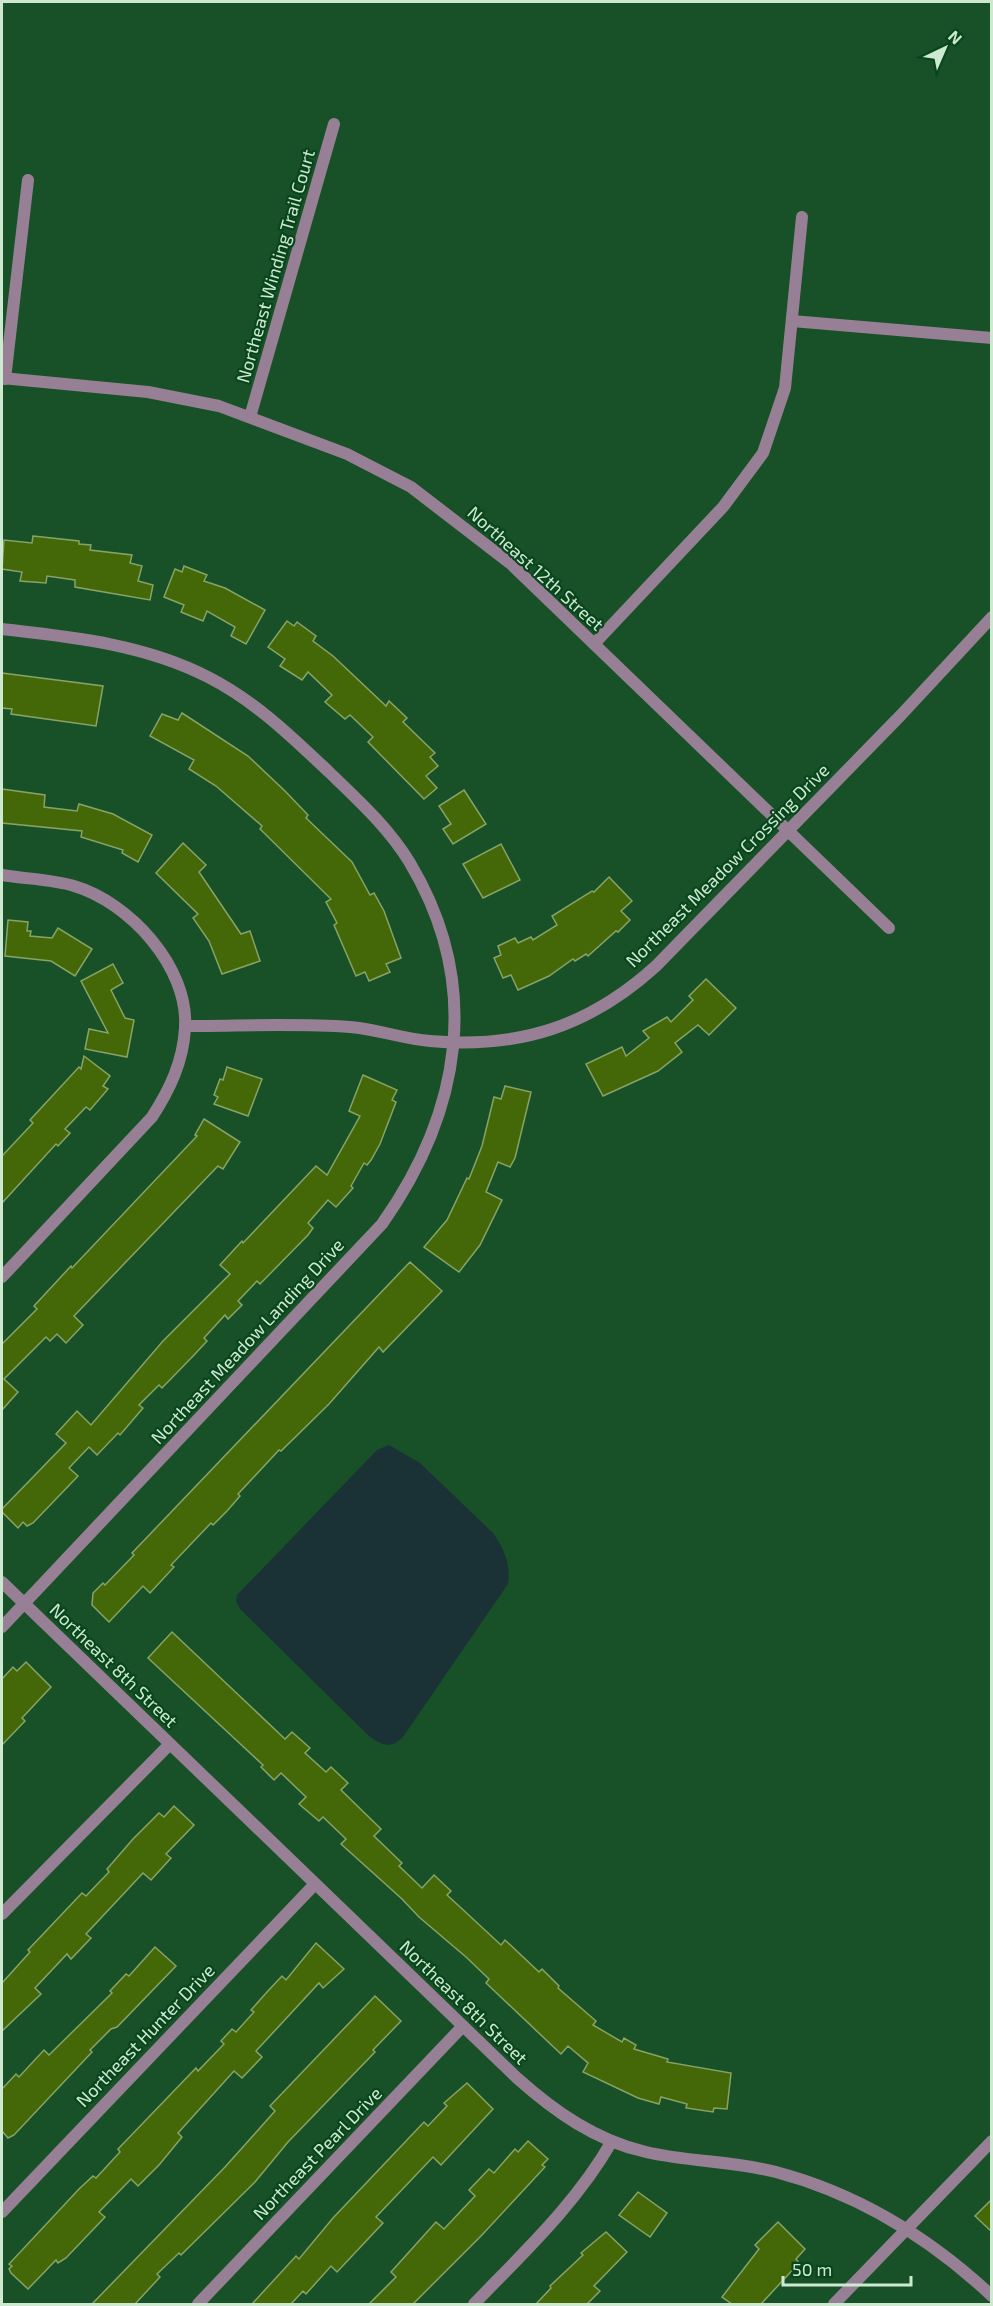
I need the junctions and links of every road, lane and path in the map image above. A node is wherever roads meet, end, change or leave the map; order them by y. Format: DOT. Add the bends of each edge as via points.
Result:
graph roads {
  1 [pos="333,124"];
  2 [pos="28,180"];
  3 [pos="802,217"];
  4 [pos="792,321"];
  5 [pos="992,338"];
  6 [pos="3,378"];
  7 [pos="250,417"];
  8 [pos="992,617"];
  9 [pos="2,629"];
  10 [pos="594,644"];
  11 [pos="789,829"];
  12 [pos="2,876"];
  13 [pos="889,927"];
  14 [pos="185,1026"];
  15 [pos="455,1042"];
  16 [pos="2,1277"];
  17 [pos="2,1582"];
  18 [pos="24,1604"];
  19 [pos="2,1627"];
  20 [pos="170,1744"];
  21 [pos="315,1884"];
  22 [pos="2,1914"];
  23 [pos="463,2026"];
  24 [pos="992,2140"];
  25 [pos="612,2141"];
  26 [pos="2,2212"];
  27 [pos="908,2229"];
  28 [pos="992,2296"];
  29 [pos="198,2304"];
  30 [pos="474,2304"];
  31 [pos="834,2304"];
  1 -- 7 [label="street, Northeast Winding Trail Court"];
  2 -- 6 [label="street"];
  3 -- 4 [label="street"];
  4 -- 5 [label="street"];
  4 -- 10 [label="street" via="785,388 763,453 723,507"];
  6 -- 7 [label="street, Northeast 12th Street" via="148,392 219,406"];
  7 -- 10 [label="street, Northeast 12th Street" via="347,454 411,486 511,564"];
  8 -- 11 [label="street, Northeast Meadow Crossing Drive"];
  9 -- 15 [label="street, Northeast Meadow Landing Drive" via="113,644 160,658 207,676 288,732 369,810 410,862 439,922 448,952 455,1001"];
  10 -- 11 [label="street, Northeast 12th Street"];
  11 -- 13 [label="street, Northeast 12th Street"];
  11 -- 15 [label="street, Northeast Meadow Crossing Drive" via="656,966 619,995 578,1019 534,1037"];
  12 -- 14 [label="street" via="73,885 104,899 132,919 168,964 181,997"];
  14 -- 15 [label="street, Northeast Meadow Crossing Drive" via="352,1027"];
  14 -- 16 [label="street" via="170,1090 152,1117"];
  15 -- 18 [label="street, Northeast Meadow Landing Drive" via="442,1104 421,1163 382,1224"];
  17 -- 18 [label="street, Northeast 8th Street"];
  18 -- 19 [label="street, Northeast Meadow Landing Drive"];
  18 -- 20 [label="street, Northeast 8th Street"];
  20 -- 21 [label="street, Northeast 8th Street"];
  20 -- 22 [label="street"];
  21 -- 23 [label="street, Northeast 8th Street"];
  21 -- 26 [label="street, Northeast Hunter Drive"];
  23 -- 25 [label="street, Northeast 8th Street" via="536,2096"];
  23 -- 29 [label="street, Northeast Pearl Drive"];
  24 -- 27 [label="street"];
  25 -- 27 [label="street, Northeast 8th Street" via="644,2152 779,2173 862,2204"];
  25 -- 30 [label="street" via="572,2202"];
  27 -- 28 [label="street, Northeast 8th Street"];
  27 -- 31 [label="street"];
}
